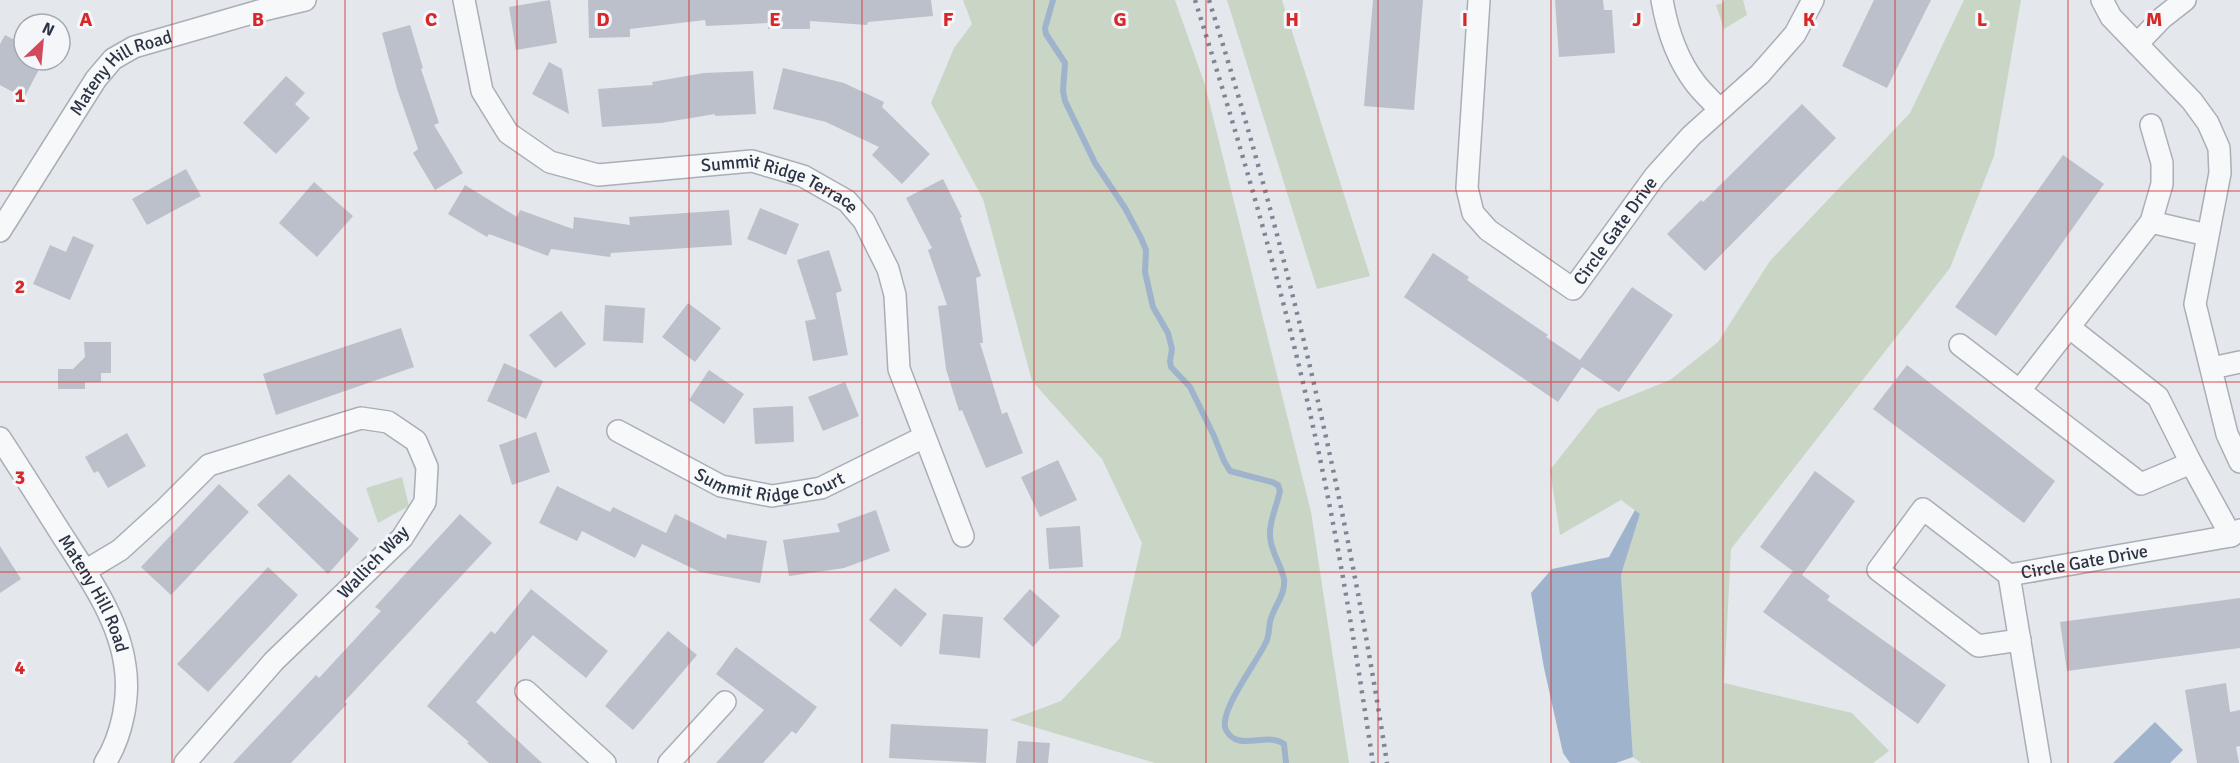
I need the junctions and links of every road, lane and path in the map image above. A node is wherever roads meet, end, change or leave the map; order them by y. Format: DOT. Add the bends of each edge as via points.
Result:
graph roads {
  1 [pos="305,0"];
  2 [pos="464,0"];
  3 [pos="1479,0"];
  4 [pos="1662,0"];
  5 [pos="1813,0"];
  6 [pos="2102,0"];
  7 [pos="2185,0"];
  8 [pos="2137,44"];
  9 [pos="1719,109"];
  10 [pos="2151,125"];
  11 [pos="2151,222"];
  12 [pos="0,231"];
  13 [pos="2207,235"];
  14 [pos="2070,328"];
  15 [pos="1960,345"];
  16 [pos="2240,362"];
  17 [pos="2212,368"];
  18 [pos="2020,390"];
  19 [pos="2232,417"];
  20 [pos="618,431"];
  21 [pos="924,437"];
  22 [pos="0,438"];
  23 [pos="2240,462"];
  24 [pos="2191,463"];
  25 [pos="2235,533"];
  26 [pos="963,536"];
  27 [pos="85,571"];
  28 [pos="2009,574"];
  29 [pos="2020,640"];
  30 [pos="526,691"];
  31 [pos="725,702"];
  32 [pos="111,761"];
  33 [pos="185,763"];
  34 [pos="605,763"];
  35 [pos="669,763"];
  36 [pos="2040,763"];
  1 -- 12 [label="street, Mateny Hill Road" via="134,47 113,60 96,79"];
  2 -- 21 [label="street, Summit Ridge Terrace" via="482,91 508,133 550,162 598,175 752,161 803,176 847,201 864,221 888,269 895,295 899,369"];
  3 -- 9 [label="street, Circle Gate Drive" via="1467,188 1473,213 1488,230 1573,289 1655,176"];
  4 -- 9 [label="street" via="1678,52 1696,84"];
  5 -- 9 [label="street, Circle Gate Drive" via="1795,34 1760,74"];
  6 -- 8 [label="street"];
  7 -- 8 [label="street"];
  8 -- 13 [label="street" via="2192,101 2219,148 2220,173"];
  10 -- 11 [label="street" via="2162,163 2162,184"];
  11 -- 13 [label="street"];
  11 -- 14 [label="street"];
  13 -- 17 [label="street" via="2195,304"];
  14 -- 18 [label="street"];
  14 -- 24 [label="street" via="2158,397"];
  15 -- 18 [label="street"];
  16 -- 17 [label="street"];
  17 -- 19 [label="street"];
  18 -- 24 [label="street" via="2141,484"];
  19 -- 23 [label="street" via="2227,434"];
  20 -- 21 [label="street, Summit Ridge Court" via="721,486 772,496 821,488"];
  21 -- 26 [label="street, Summit Ridge Terrace"];
  22 -- 27 [label="street, Mateny Hill Road"];
  24 -- 25 [label="street"];
  25 -- 28 [label="street, Circle Gate Drive"];
  27 -- 32 [label="street, Mateny Hill Road" via="113,624 125,665 126,696"];
  27 -- 33 [label="street, Wallich Way" via="120,550 209,465 361,418 388,422 416,441 427,467 425,502 402,538 274,662"];
  28 -- 29 [label="street, Circle Gate Drive"];
  28 -- 29 [label="street" via="1923,509 1878,570 1978,646"];
  29 -- 36 [label="street, Circle Gate Drive"];
  30 -- 34 [label="street"];
  31 -- 35 [label="street"];
}
